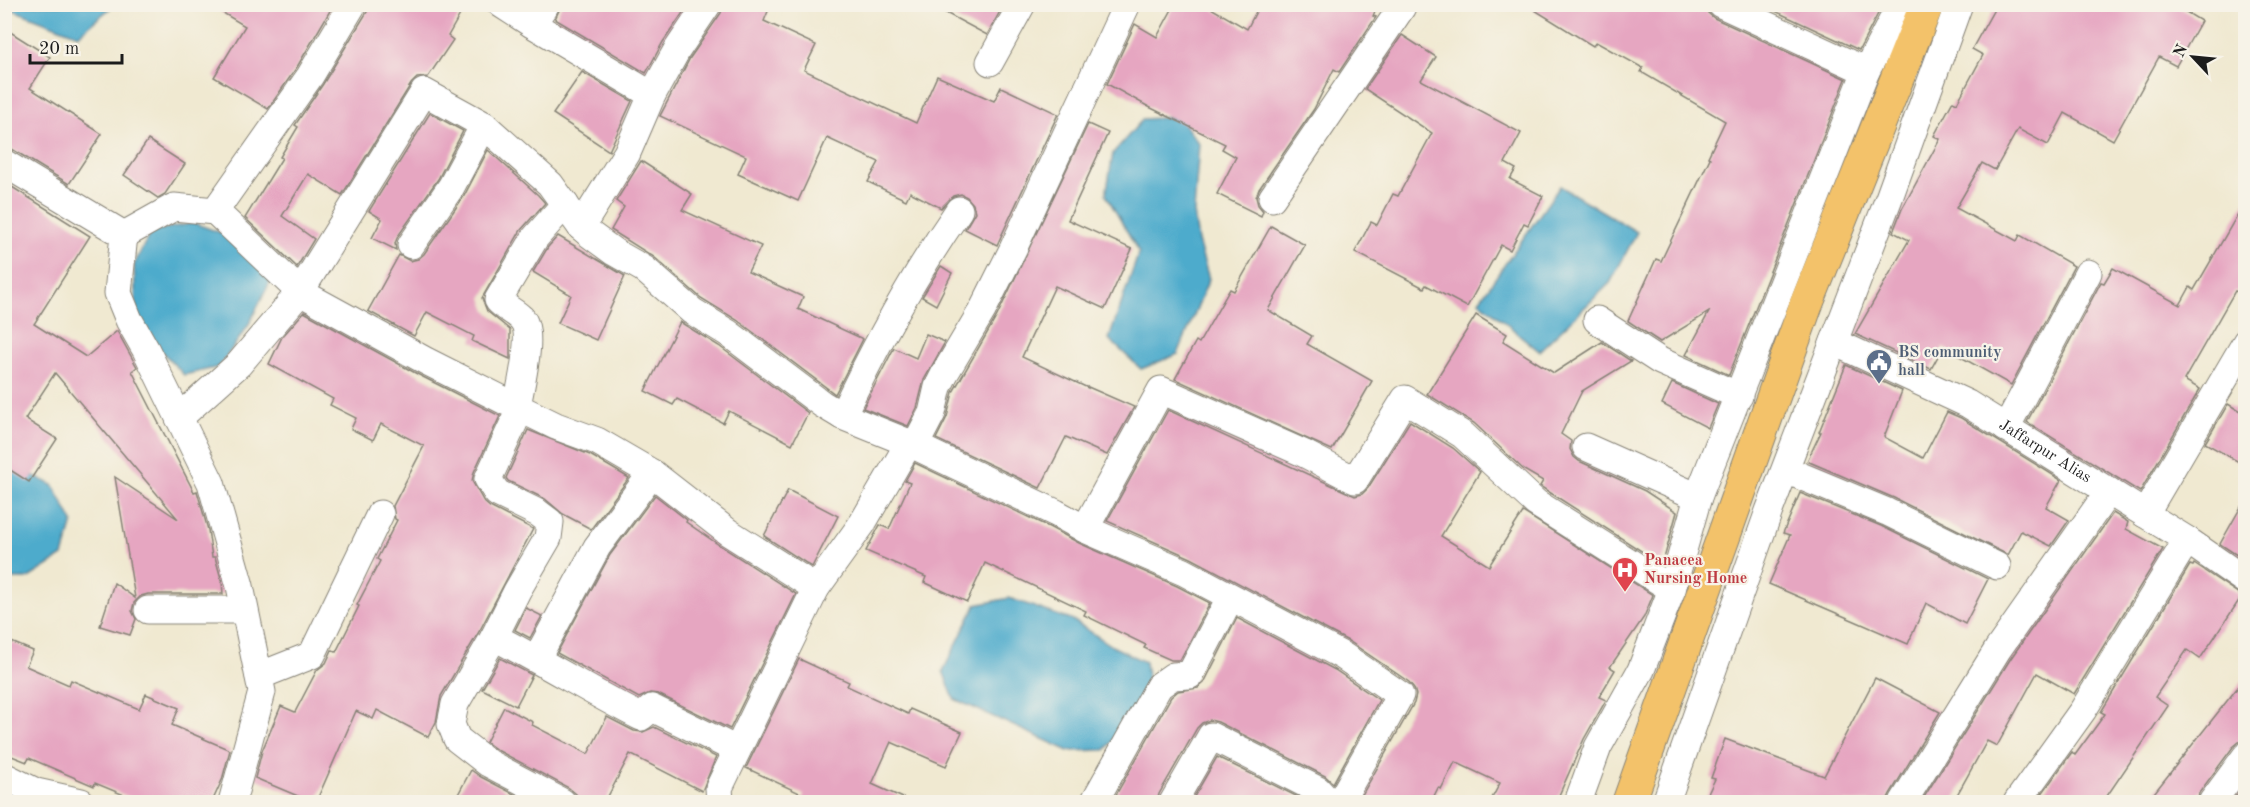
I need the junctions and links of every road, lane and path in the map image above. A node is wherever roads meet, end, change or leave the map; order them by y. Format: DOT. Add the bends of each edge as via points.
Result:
graph roads {
  1 [pos="353,4"];
  2 [pos="501,4"];
  3 [pos="708,4"];
  4 [pos="1022,4"];
  5 [pos="1127,4"];
  6 [pos="1721,4"];
  7 [pos="1901,4"];
  8 [pos="1927,4"];
  9 [pos="1959,4"];
  10 [pos="1404,5"];
  11 [pos="539,14"];
  12 [pos="990,62"];
  13 [pos="1866,71"];
  14 [pos="652,95"];
  15 [pos="484,126"];
  16 [pos="4,163"];
  17 [pos="1272,198"];
  18 [pos="565,204"];
  19 [pos="959,210"];
  20 [pos="215,211"];
  21 [pos="581,227"];
  22 [pos="124,235"];
  23 [pos="411,245"];
  24 [pos="2088,273"];
  25 [pos="300,292"];
  26 [pos="1597,320"];
  27 [pos="1834,342"];
  28 [pos="2246,342"];
  29 [pos="1739,396"];
  30 [pos="517,407"];
  31 [pos="842,416"];
  32 [pos="179,418"];
  33 [pos="2006,428"];
  34 [pos="909,443"];
  35 [pos="1586,447"];
  36 [pos="1786,470"];
  37 [pos="652,473"];
  38 [pos="2109,491"];
  39 [pos="1698,497"];
  40 [pos="380,514"];
  41 [pos="2145,514"];
  42 [pos="1085,529"];
  43 [pos="2187,540"];
  44 [pos="1997,566"];
  45 [pos="2246,581"];
  46 [pos="816,588"];
  47 [pos="1672,589"];
  48 [pos="1230,598"];
  49 [pos="148,610"];
  50 [pos="244,610"];
  51 [pos="494,637"];
  52 [pos="537,658"];
  53 [pos="259,676"];
  54 [pos="737,750"];
  55 [pos="2246,756"];
  56 [pos="4,776"];
  57 [pos="81,802"];
  58 [pos="232,802"];
  59 [pos="562,802"];
  60 [pos="720,802"];
  61 [pos="1094,802"];
  62 [pos="1173,802"];
  63 [pos="1329,802"];
  64 [pos="1340,802"];
  65 [pos="1578,802"];
  66 [pos="1629,802"];
  67 [pos="1666,802"];
  68 [pos="1903,802"];
  69 [pos="2017,802"];
  70 [pos="2212,802"];
  1 -- 20 [label="street" via="310,76"];
  2 -- 11 [label="street"];
  3 -- 14 [label="street"];
  4 -- 12 [label="street"];
  5 -- 34 [label="street" via="1013,249 938,387 932,413 919,438"];
  6 -- 13 [label="street"];
  7 -- 13 [label="street"];
  8 -- 66 [label="main road" via="1806,304"];
  9 -- 27 [label="street"];
  10 -- 17 [label="street"];
  11 -- 14 [label="street"];
  13 -- 29 [label="street"];
  14 -- 21 [label="street" via="627,153"];
  15 -- 18 [label="street" via="550,183"];
  15 -- 23 [label="street" via="451,187"];
  15 -- 25 [label="street" via="424,92"];
  16 -- 22 [label="street"];
  18 -- 21 [label="street"];
  18 -- 30 [label="street" via="535,238 498,300 522,318 527,330"];
  19 -- 31 [label="street" via="919,271"];
  20 -- 22 [label="street" via="174,207"];
  20 -- 25 [label="street"];
  21 -- 31 [label="street"];
  22 -- 32 [label="street" via="118,292"];
  24 -- 33 [label="street"];
  25 -- 30 [label="street"];
  25 -- 32 [label="street" via="239,364"];
  26 -- 29 [label="street" via="1660,361"];
  27 -- 33 [label="street, Jaffarpur Alias" via="1968,404"];
  27 -- 36 [label="street"];
  28 -- 41 [label="street"];
  29 -- 39 [label="street"];
  30 -- 37 [label="street" via="597,441"];
  30 -- 51 [label="street" via="516,418 488,479 497,493 550,522 548,537"];
  31 -- 34 [label="street"];
  32 -- 50 [label="street" via="211,483"];
  33 -- 38 [label="street, Jaffarpur Alias"];
  34 -- 42 [label="street"];
  34 -- 46 [label="street" via="862,524"];
  35 -- 39 [label="street"];
  36 -- 44 [label="street" via="1887,512"];
  36 -- 67 [label="street"];
  37 -- 46 [label="street" via="728,532"];
  37 -- 52 [label="street" via="597,547"];
  38 -- 41 [label="street, Jaffarpur Alias"];
  38 -- 68 [label="street" via="1998,649"];
  39 -- 47 [label="street"];
  40 -- 53 [label="street" via="312,655"];
  41 -- 43 [label="street, Jaffarpur Alias"];
  42 -- 47 [label="street" via="1161,390 1304,453 1355,480 1405,399 1463,435 1536,503"];
  42 -- 48 [label="street" via="1184,572"];
  43 -- 45 [label="street, Jaffarpur Alias"];
  43 -- 69 [label="street" via="2083,710"];
  46 -- 54 [label="street"];
  47 -- 65 [label="street" via="1641,670 1598,747"];
  48 -- 61 [label="street" via="1190,675 1173,676 1159,686"];
  48 -- 64 [label="street" via="1343,656 1400,695"];
  49 -- 50 [label="street"];
  50 -- 53 [label="street"];
  51 -- 52 [label="street"];
  51 -- 59 [label="street" via="455,704 451,724 457,739 488,763"];
  52 -- 54 [label="street" via="642,717 652,708"];
  53 -- 58 [label="street" via="262,692"];
  54 -- 60 [label="street" via="719,788"];
  55 -- 70 [label="street"];
  56 -- 57 [label="street" via="36,792"];
  62 -- 63 [label="street" via="1210,736 1318,790"];
}
